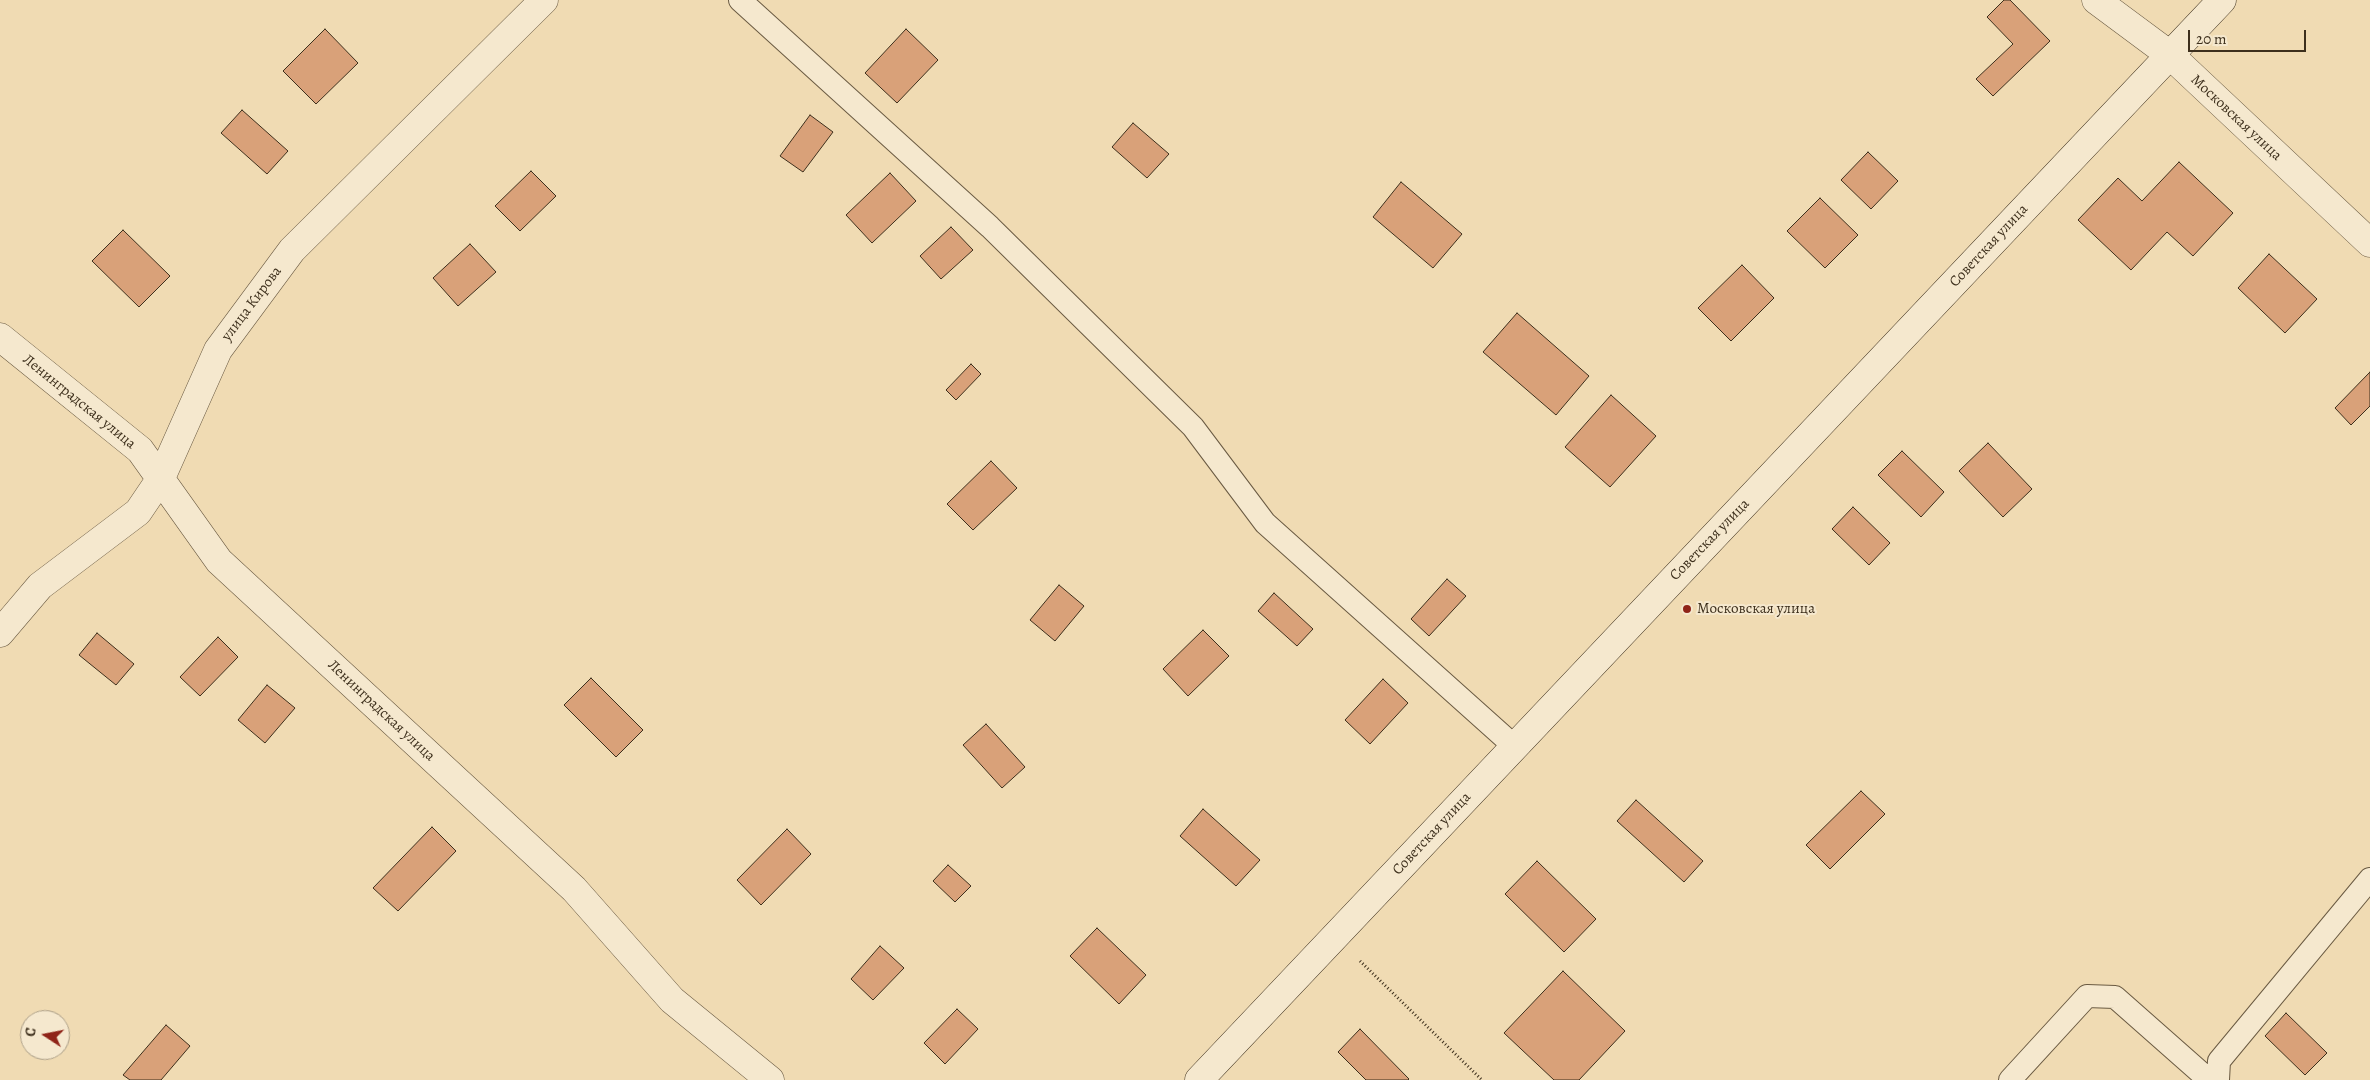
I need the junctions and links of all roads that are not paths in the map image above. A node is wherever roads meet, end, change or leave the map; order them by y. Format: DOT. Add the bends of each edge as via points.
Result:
graph roads {
  1 [pos="544,0"];
  2 [pos="740,0"];
  3 [pos="2096,0"];
  4 [pos="2222,0"];
  5 [pos="2170,55"];
  6 [pos="2370,243"];
  7 [pos="0,337"];
  8 [pos="161,478"];
  9 [pos="0,633"];
  10 [pos="1514,746"];
  11 [pos="2370,879"];
  12 [pos="770,1080"];
  13 [pos="1199,1080"];
  14 [pos="2010,1080"];
  15 [pos="2209,1080"];
  16 [pos="2218,1080"];
  1 -- 8 [label="street, улица Кирова" via="292,250 218,350"];
  2 -- 10 [label="lane" via="990,227 1193,427 1265,523"];
  3 -- 5 [label="street, Московская улица"];
  4 -- 5 [label="street, Советская улица"];
  5 -- 6 [label="street, Московская улица"];
  5 -- 10 [label="street, Советская улица"];
  7 -- 8 [label="street, Ленинградская улица" via="140,450"];
  8 -- 9 [label="street, улица Кирова" via="138,512 40,586"];
  8 -- 12 [label="street, Ленинградская улица" via="220,561 574,890 672,1000"];
  10 -- 13 [label="street, Советская улица"];
  11 -- 16 [label="lane" via="2219,1061"];
  14 -- 15 [label="lane" via="2088,996 2115,997"];
}
